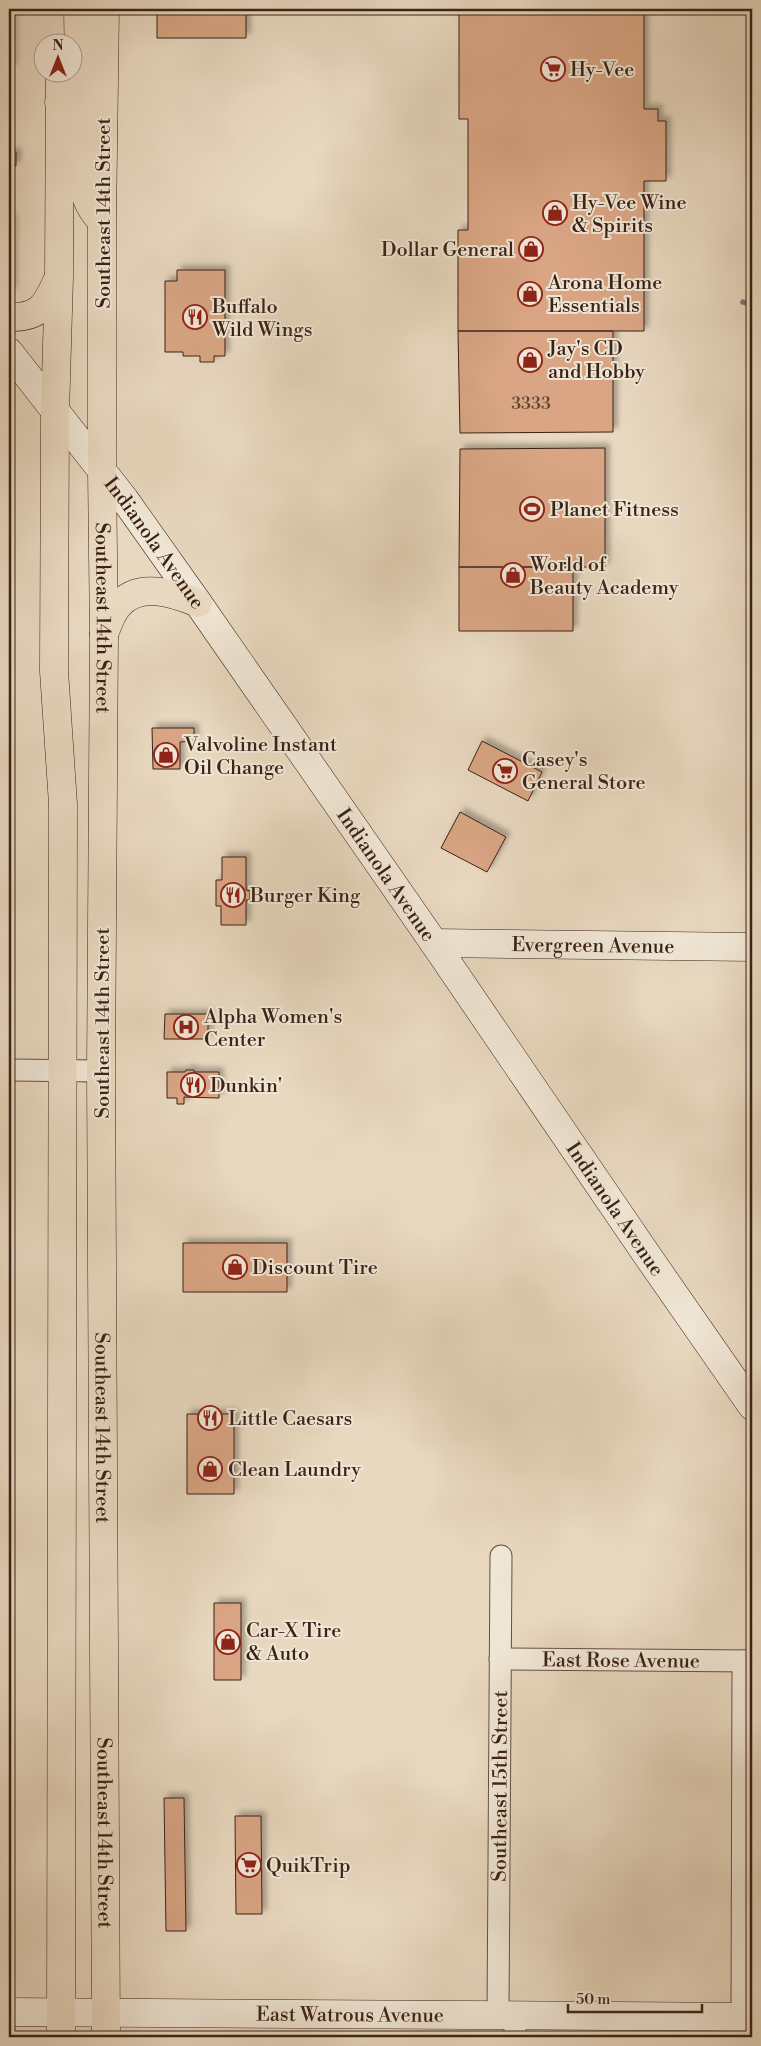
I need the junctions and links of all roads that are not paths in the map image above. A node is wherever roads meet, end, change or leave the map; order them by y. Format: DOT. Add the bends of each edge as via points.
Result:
graph roads {
  1 [pos="61,9"];
  2 [pos="78,9"];
  3 [pos="105,9"];
  4 [pos="60,32"];
  5 [pos="60,82"];
  6 [pos="59,102"];
  7 [pos="103,105"];
  8 [pos="102,221"];
  9 [pos="59,277"];
  10 [pos="9,317"];
  11 [pos="9,352"];
  12 [pos="55,413"];
  13 [pos="102,471"];
  14 [pos="198,603"];
  15 [pos="104,636"];
  16 [pos="434,943"];
  17 [pos="752,947"];
  18 [pos="9,1070"];
  19 [pos="62,1070"];
  20 [pos="101,1071"];
  21 [pos="752,1406"];
  22 [pos="62,1409"];
  23 [pos="501,1556"];
  24 [pos="104,1567"];
  25 [pos="500,1658"];
  26 [pos="748,1661"];
  27 [pos="9,2012"];
  28 [pos="747,2017"];
  29 [pos="509,2022"];
  30 [pos="61,2024"];
  31 [pos="106,2025"];
  1 -- 4 [label="main road"];
  2 -- 7 [label="main road" via="79,72 87,89"];
  3 -- 7 [label="main road, Southeast 14th Street"];
  5 -- 6 [label="main road, Southeast 14th Street"];
  6 -- 8 [label="main road" via="74,104 79,110 83,186 88,203"];
  6 -- 9 [label="main road, Southeast 14th Street"];
  7 -- 8 [label="main road, Southeast 14th Street"];
  8 -- 13 [label="main road, Southeast 14th Street"];
  9 -- 10 [label="main road" via="48,303 39,311 28,316"];
  9 -- 12 [label="main road, Southeast 14th Street"];
  11 -- 12 [label="main road, Indianola Avenue"];
  12 -- 13 [label="main road, Indianola Avenue"];
  12 -- 19 [label="main road, Southeast 14th Street" via="54,671 63,804"];
  13 -- 14 [label="main road, Indianola Avenue"];
  13 -- 15 [label="main road, Southeast 14th Street"];
  14 -- 15 [label="main road" via="179,595 152,591 139,593 118,606"];
  14 -- 16 [label="main road, Indianola Avenue"];
  15 -- 20 [label="main road, Southeast 14th Street"];
  16 -- 17 [label="main road, Evergreen Avenue"];
  16 -- 21 [label="main road, Indianola Avenue"];
  18 -- 19 [label="street"];
  19 -- 20 [label="street"];
  19 -- 22 [label="main road, Southeast 14th Street"];
  20 -- 24 [label="main road, Southeast 14th Street"];
  22 -- 24 [label="main road" via="72,1434 76,1552 81,1564"];
  22 -- 30 [label="main road, Southeast 14th Street"];
  23 -- 25 [label="street, Southeast 15th Street"];
  24 -- 31 [label="main road, Southeast 14th Street"];
  25 -- 26 [label="street, East Rose Avenue"];
  25 -- 29 [label="street, Southeast 15th Street"];
  26 -- 28 [label="street"];
  27 -- 30 [label="main road, East Watrous Avenue"];
  28 -- 29 [label="main road, East Watrous Avenue"];
  29 -- 31 [label="main road, East Watrous Avenue"];
  30 -- 31 [label="main road, East Watrous Avenue"];
}
